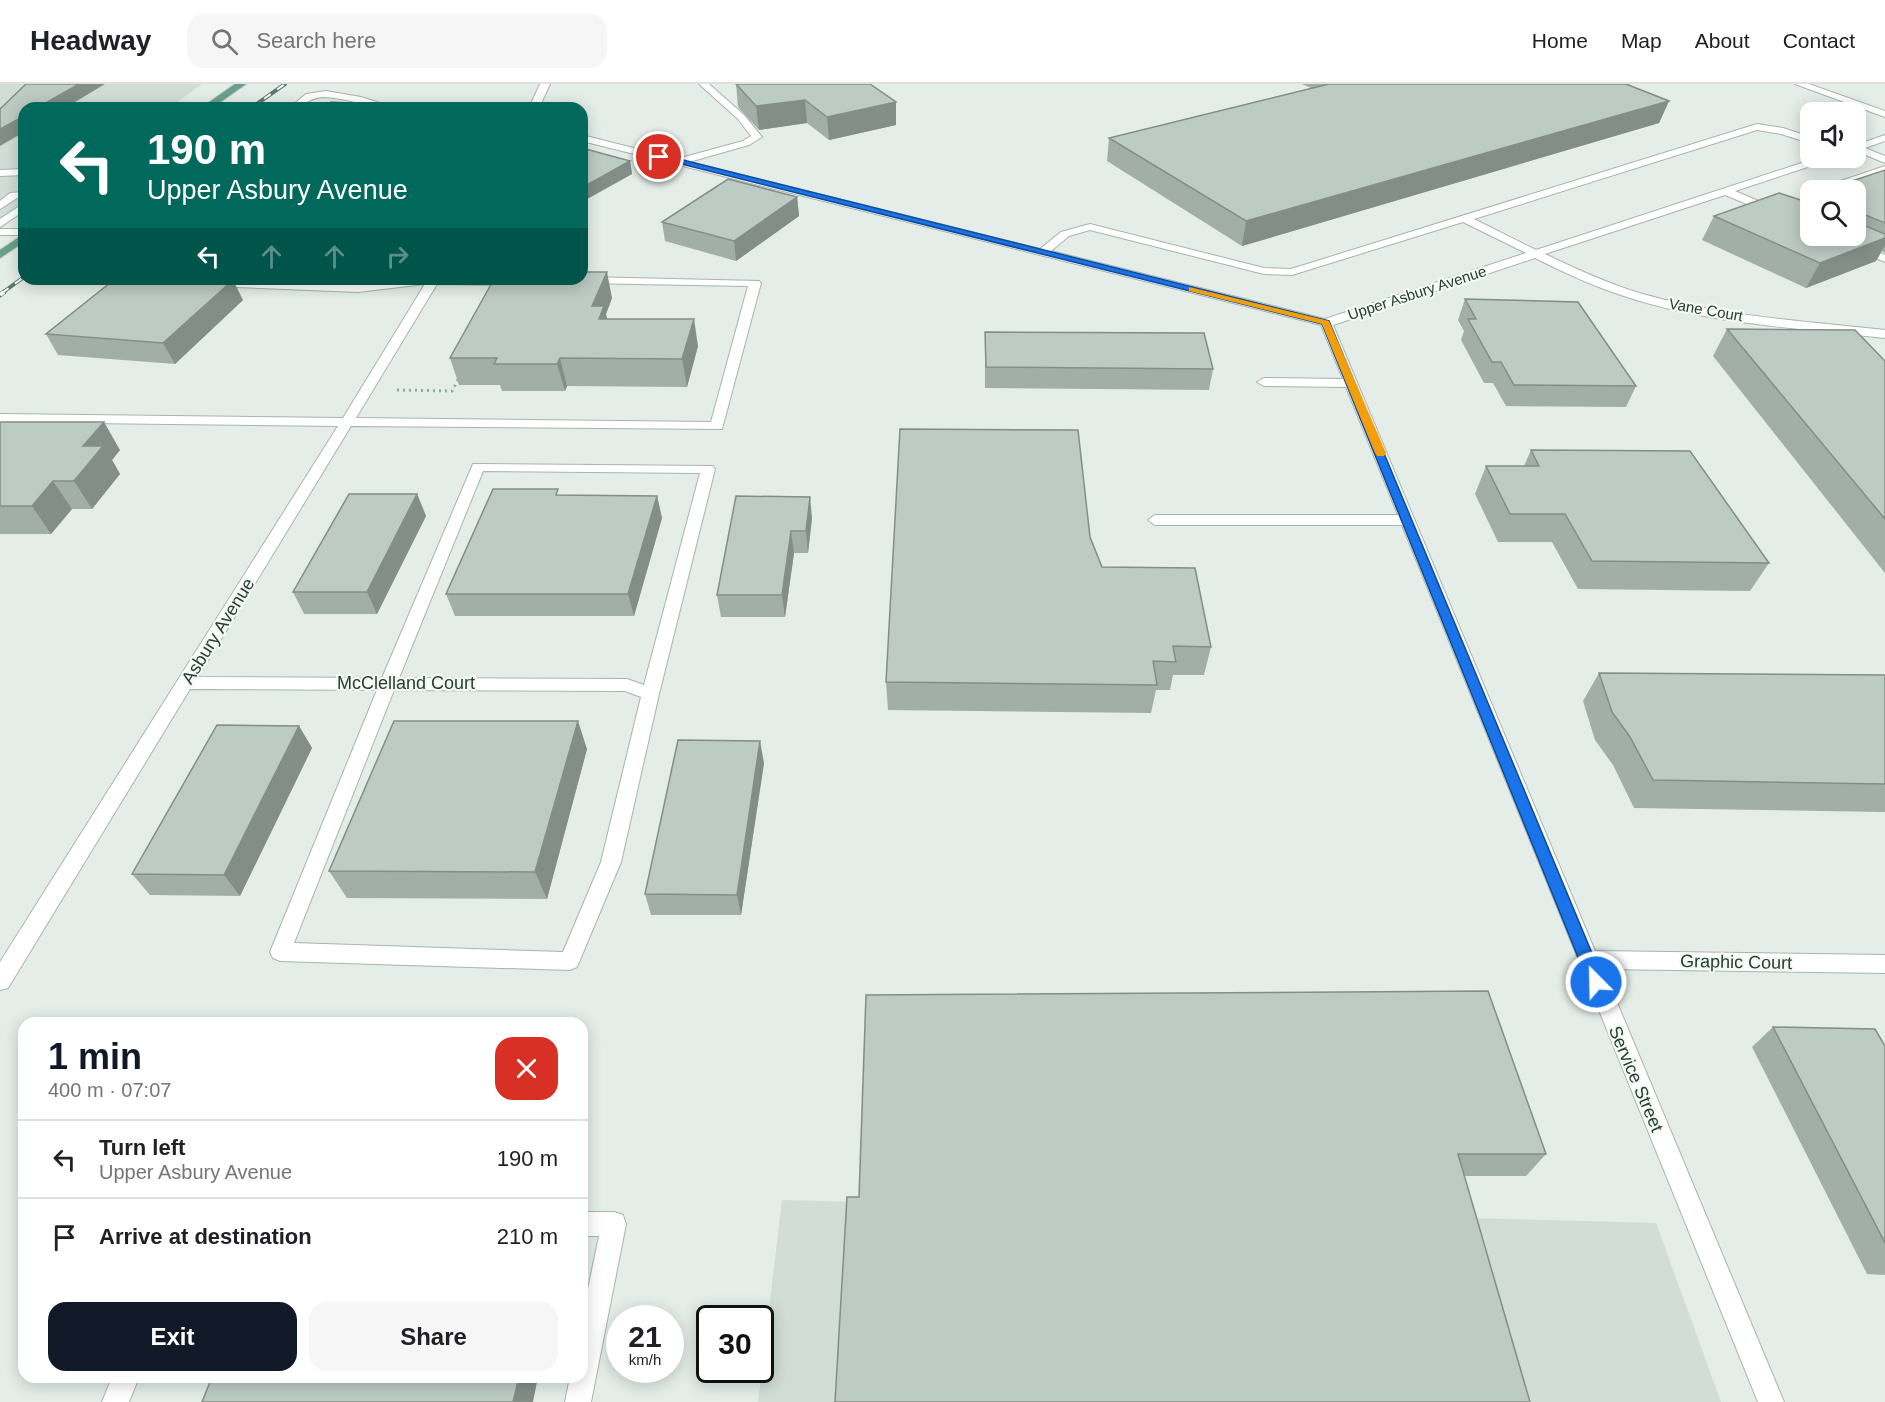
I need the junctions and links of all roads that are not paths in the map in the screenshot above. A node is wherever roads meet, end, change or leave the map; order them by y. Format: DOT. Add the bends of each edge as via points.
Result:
graph roads {
  1 [pos="241,84"];
  2 [pos="545,84"];
  3 [pos="704,84"];
  4 [pos="1800,84"];
  5 [pos="215,102"];
  6 [pos="302,102"];
  7 [pos="370,102"];
  8 [pos="537,102"];
  9 [pos="1885,114"];
  10 [pos="1800,137"];
  11 [pos="1884,139"];
  12 [pos="588,140"];
  13 [pos="1866,145"];
  14 [pos="1866,152"];
  15 [pos="1885,160"];
  16 [pos="678,162"];
  17 [pos="1800,166"];
  18 [pos="1885,169"];
  19 [pos="18,172"];
  20 [pos="0,173"];
  21 [pos="1850,180"];
  22 [pos="1725,191"];
  23 [pos="18,196"];
  24 [pos="0,206"];
  25 [pos="18,210"];
  26 [pos="1463,218"];
  27 [pos="1800,223"];
  28 [pos="0,224"];
  29 [pos="0,232"];
  30 [pos="18,232"];
  31 [pos="18,242"];
  32 [pos="1854,246"];
  33 [pos="1043,252"];
  34 [pos="1535,254"];
  35 [pos="0,255"];
  36 [pos="1885,259"];
  37 [pos="588,281"];
  38 [pos="280,285"];
  39 [pos="383,285"];
  40 [pos="429,285"];
  41 [pos="1326,322"];
  42 [pos="1885,334"];
  43 [pos="1264,382"];
  44 [pos="1352,383"];
  45 [pos="0,418"];
  46 [pos="347,422"];
  47 [pos="1155,520"];
  48 [pos="1407,520"];
  49 [pos="186,682"];
  50 [pos="388,683"];
  51 [pos="650,694"];
  52 [pos="1587,960"];
  53 [pos="1885,964"];
  54 [pos="0,981"];
  55 [pos="588,1224"];
  56 [pos="588,1353"];
  57 [pos="123,1383"];
  58 [pos="582,1383"];
  59 [pos="115,1402"];
  60 [pos="578,1402"];
  61 [pos="1771,1402"];
  1 -- 5 [label="main road"];
  2 -- 8 [label="street"];
  3 -- 16 [label="street" via="757,137"];
  4 -- 9 [label="street"];
  6 -- 7 [label="street" via="322,94"];
  10 -- 26 [label="street" via="1756,127"];
  11 -- 13 [label="street"];
  12 -- 16 [label="street, Upper Asbury Avenue"];
  14 -- 15 [label="street"];
  16 -- 33 [label="street, Upper Asbury Avenue"];
  17 -- 22 [label="street, Upper Asbury Avenue"];
  18 -- 21 [label="street"];
  19 -- 20 [label="street"];
  22 -- 27 [label="street"];
  22 -- 34 [label="street, Upper Asbury Avenue"];
  23 -- 24 [label="street"];
  25 -- 28 [label="street"];
  26 -- 33 [label="street" via="1292,272 1264,271 1090,227 1065,234"];
  26 -- 34 [label="street, Vane Court"];
  29 -- 30 [label="street"];
  31 -- 35 [label="main road"];
  32 -- 36 [label="street"];
  33 -- 41 [label="street, Upper Asbury Avenue"];
  34 -- 41 [label="street, Upper Asbury Avenue"];
  34 -- 42 [label="street, Vane Court" via="1604,285 1674,306"];
  37 -- 46 [label="street" via="755,283 717,426"];
  38 -- 39 [label="street"];
  40 -- 46 [label="street, Asbury Avenue"];
  41 -- 44 [label="street, Service Street"];
  43 -- 44 [label="street"];
  44 -- 48 [label="street, Service Street"];
  45 -- 46 [label="street"];
  46 -- 49 [label="street, Asbury Avenue"];
  47 -- 48 [label="street"];
  48 -- 52 [label="street, Service Street"];
  49 -- 50 [label="street, McClelland Court"];
  49 -- 54 [label="street, Asbury Avenue"];
  50 -- 51 [label="street, McClelland Court" via="627,685"];
  50 -- 51 [label="street" via="478,467 708,469"];
  50 -- 51 [label="street" via="280,952 570,961 611,862"];
  52 -- 53 [label="street, Graphic Court"];
  52 -- 61 [label="street, Service Street"];
  55 -- 56 [label="street" via="614,1224"];
  57 -- 59 [label="street"];
  58 -- 60 [label="street"];
}
